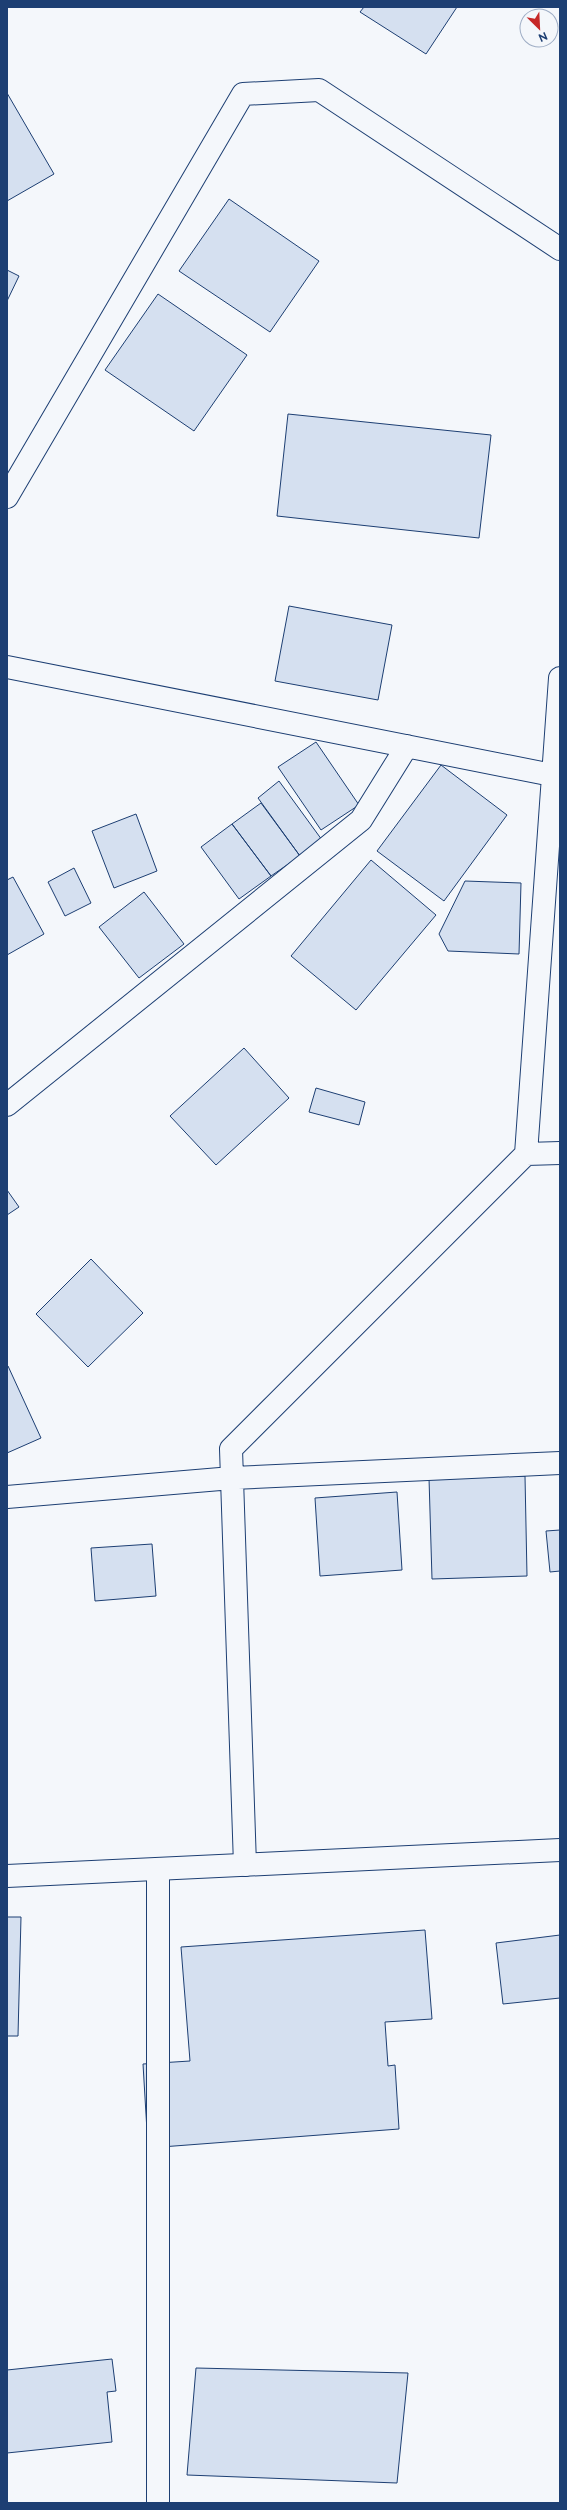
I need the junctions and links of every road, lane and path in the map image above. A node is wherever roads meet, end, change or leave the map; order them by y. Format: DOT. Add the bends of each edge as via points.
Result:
graph roads {
  1 [pos="560,249"];
  2 [pos="7,497"];
  3 [pos="7,667"];
  4 [pos="560,678"];
  5 [pos="407,746"];
  6 [pos="552,776"];
  7 [pos="552,867"];
  8 [pos="7,1104"];
  9 [pos="526,1154"];
  10 [pos="560,1154"];
  11 [pos="560,1463"];
  12 [pos="232,1478"];
  13 [pos="7,1497"];
  14 [pos="560,1850"];
  15 [pos="245,1865"];
  16 [pos="158,1869"];
  17 [pos="7,1876"];
  18 [pos="158,2503"];
  1 -- 2 [label="street" via="319,90 243,94"];
  3 -- 5 [label="street"];
  4 -- 6 [label="street"];
  5 -- 6 [label="street"];
  5 -- 8 [label="street" via="361,820"];
  6 -- 7 [label="street"];
  7 -- 9 [label="street"];
  9 -- 10 [label="street"];
  9 -- 12 [label="street" via="231,1450"];
  11 -- 12 [label="street"];
  12 -- 13 [label="street"];
  12 -- 15 [label="street"];
  14 -- 15 [label="street"];
  15 -- 16 [label="street"];
  16 -- 17 [label="street"];
  16 -- 18 [label="street"];
}
